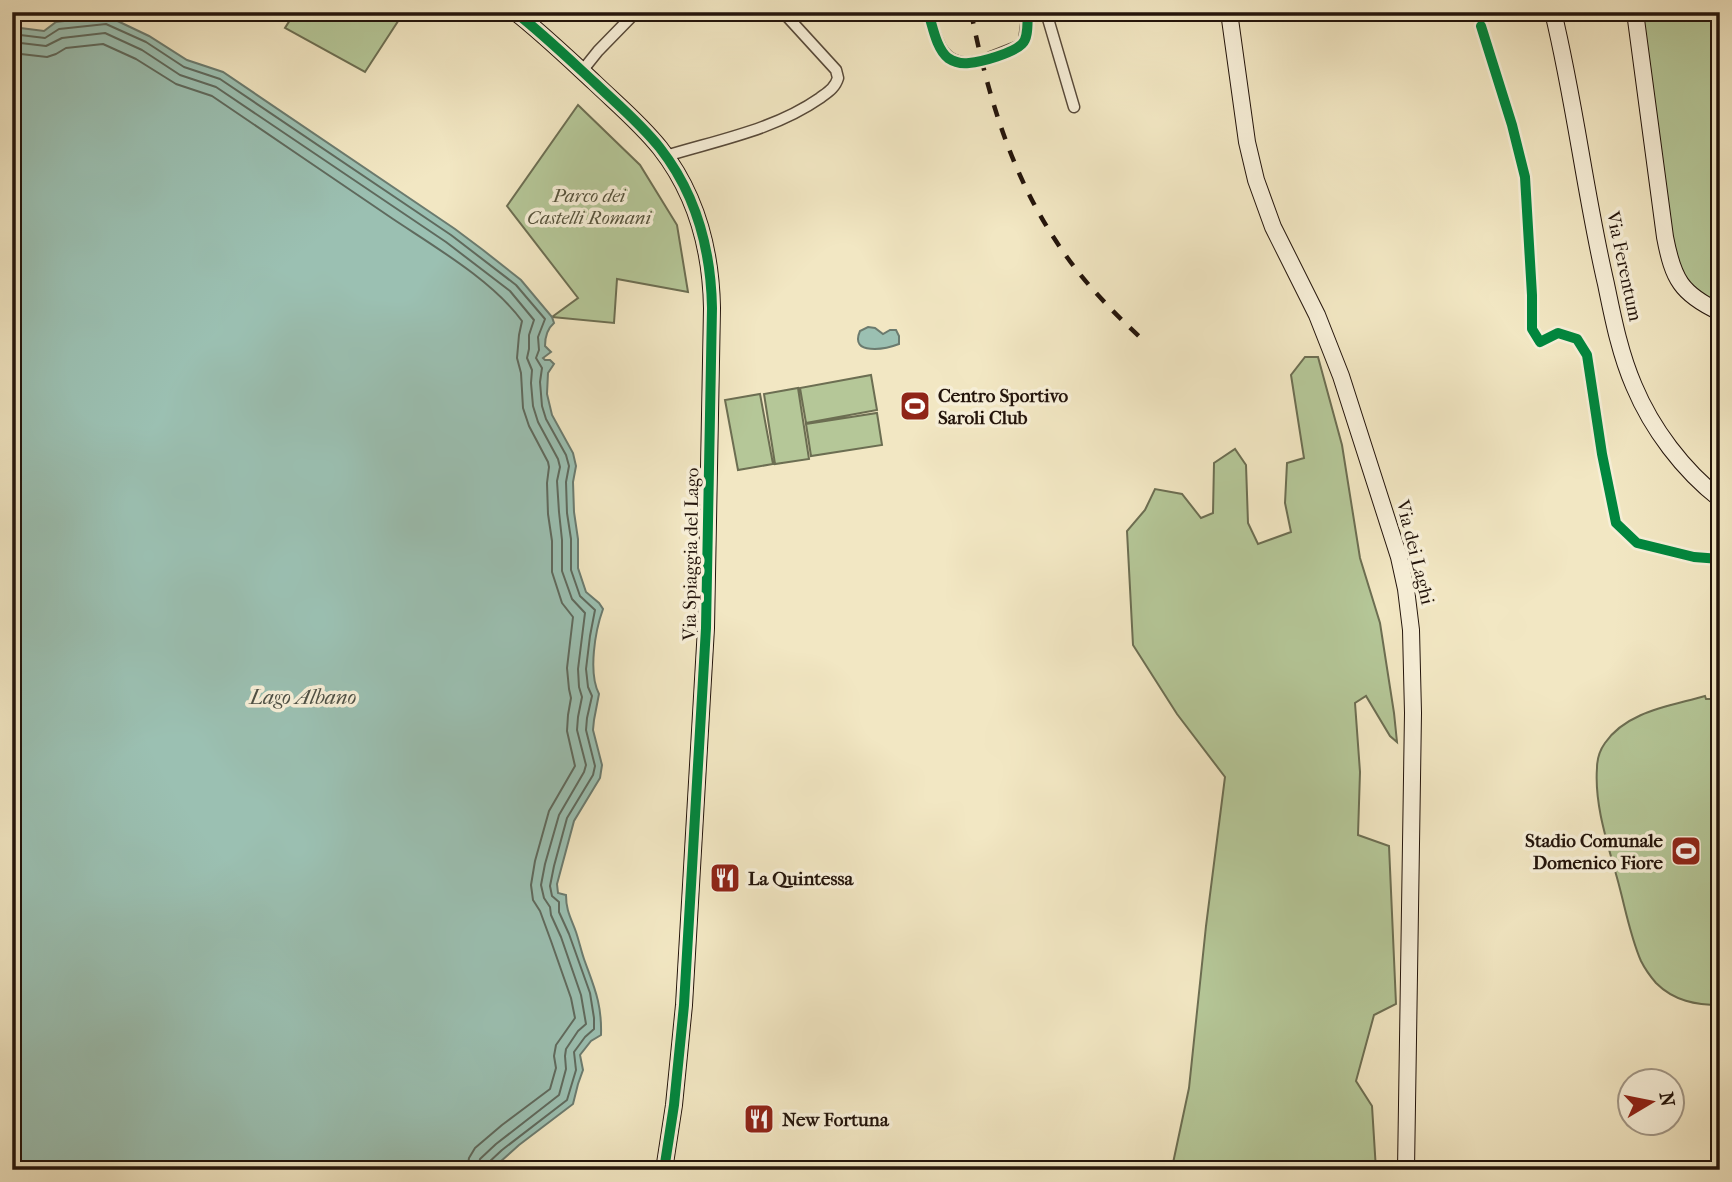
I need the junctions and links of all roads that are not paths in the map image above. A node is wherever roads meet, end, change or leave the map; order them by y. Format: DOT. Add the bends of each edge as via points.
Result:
graph roads {
  1 [pos="515,12"];
  2 [pos="636,12"];
  3 [pos="783,12"];
  4 [pos="928,12"];
  5 [pos="1028,12"];
  6 [pos="1046,12"];
  7 [pos="1229,12"];
  8 [pos="1553,12"];
  9 [pos="1635,12"];
  10 [pos="1481,26"];
  11 [pos="991,57"];
  12 [pos="975,62"];
  13 [pos="582,71"];
  14 [pos="1074,107"];
  15 [pos="666,156"];
  16 [pos="1720,312"];
  17 [pos="1720,499"];
  18 [pos="1720,559"];
  19 [pos="664,1170"];
  20 [pos="1406,1170"];
  1 -- 13 [label="main road, Via Spiaggia del Lago"];
  2 -- 13 [label="street"];
  3 -- 15 [label="street" via="836,70 835,86 782,120"];
  4 -- 12 [label="street" via="946,56"];
  5 -- 11 [label="street" via="1024,42"];
  6 -- 14 [label="street"];
  7 -- 20 [label="main road, Via dei Laghi" via="1256,180 1341,376 1396,543 1406,589 1413,713"];
  8 -- 17 [label="main road, Via Ferentum" via="1599,251 1627,367 1645,409 1666,441"];
  9 -- 16 [label="main road" via="1671,261 1687,293"];
  10 -- 18 [label="street" via="1525,177 1532,329 1540,342 1558,333 1577,339 1587,355 1616,523 1637,544"];
  13 -- 15 [label="main road, Via Spiaggia del Lago"];
  15 -- 19 [label="main road, Via Spiaggia del Lago" via="701,228 709,260 712,308 706,628 682,1028"];
}
